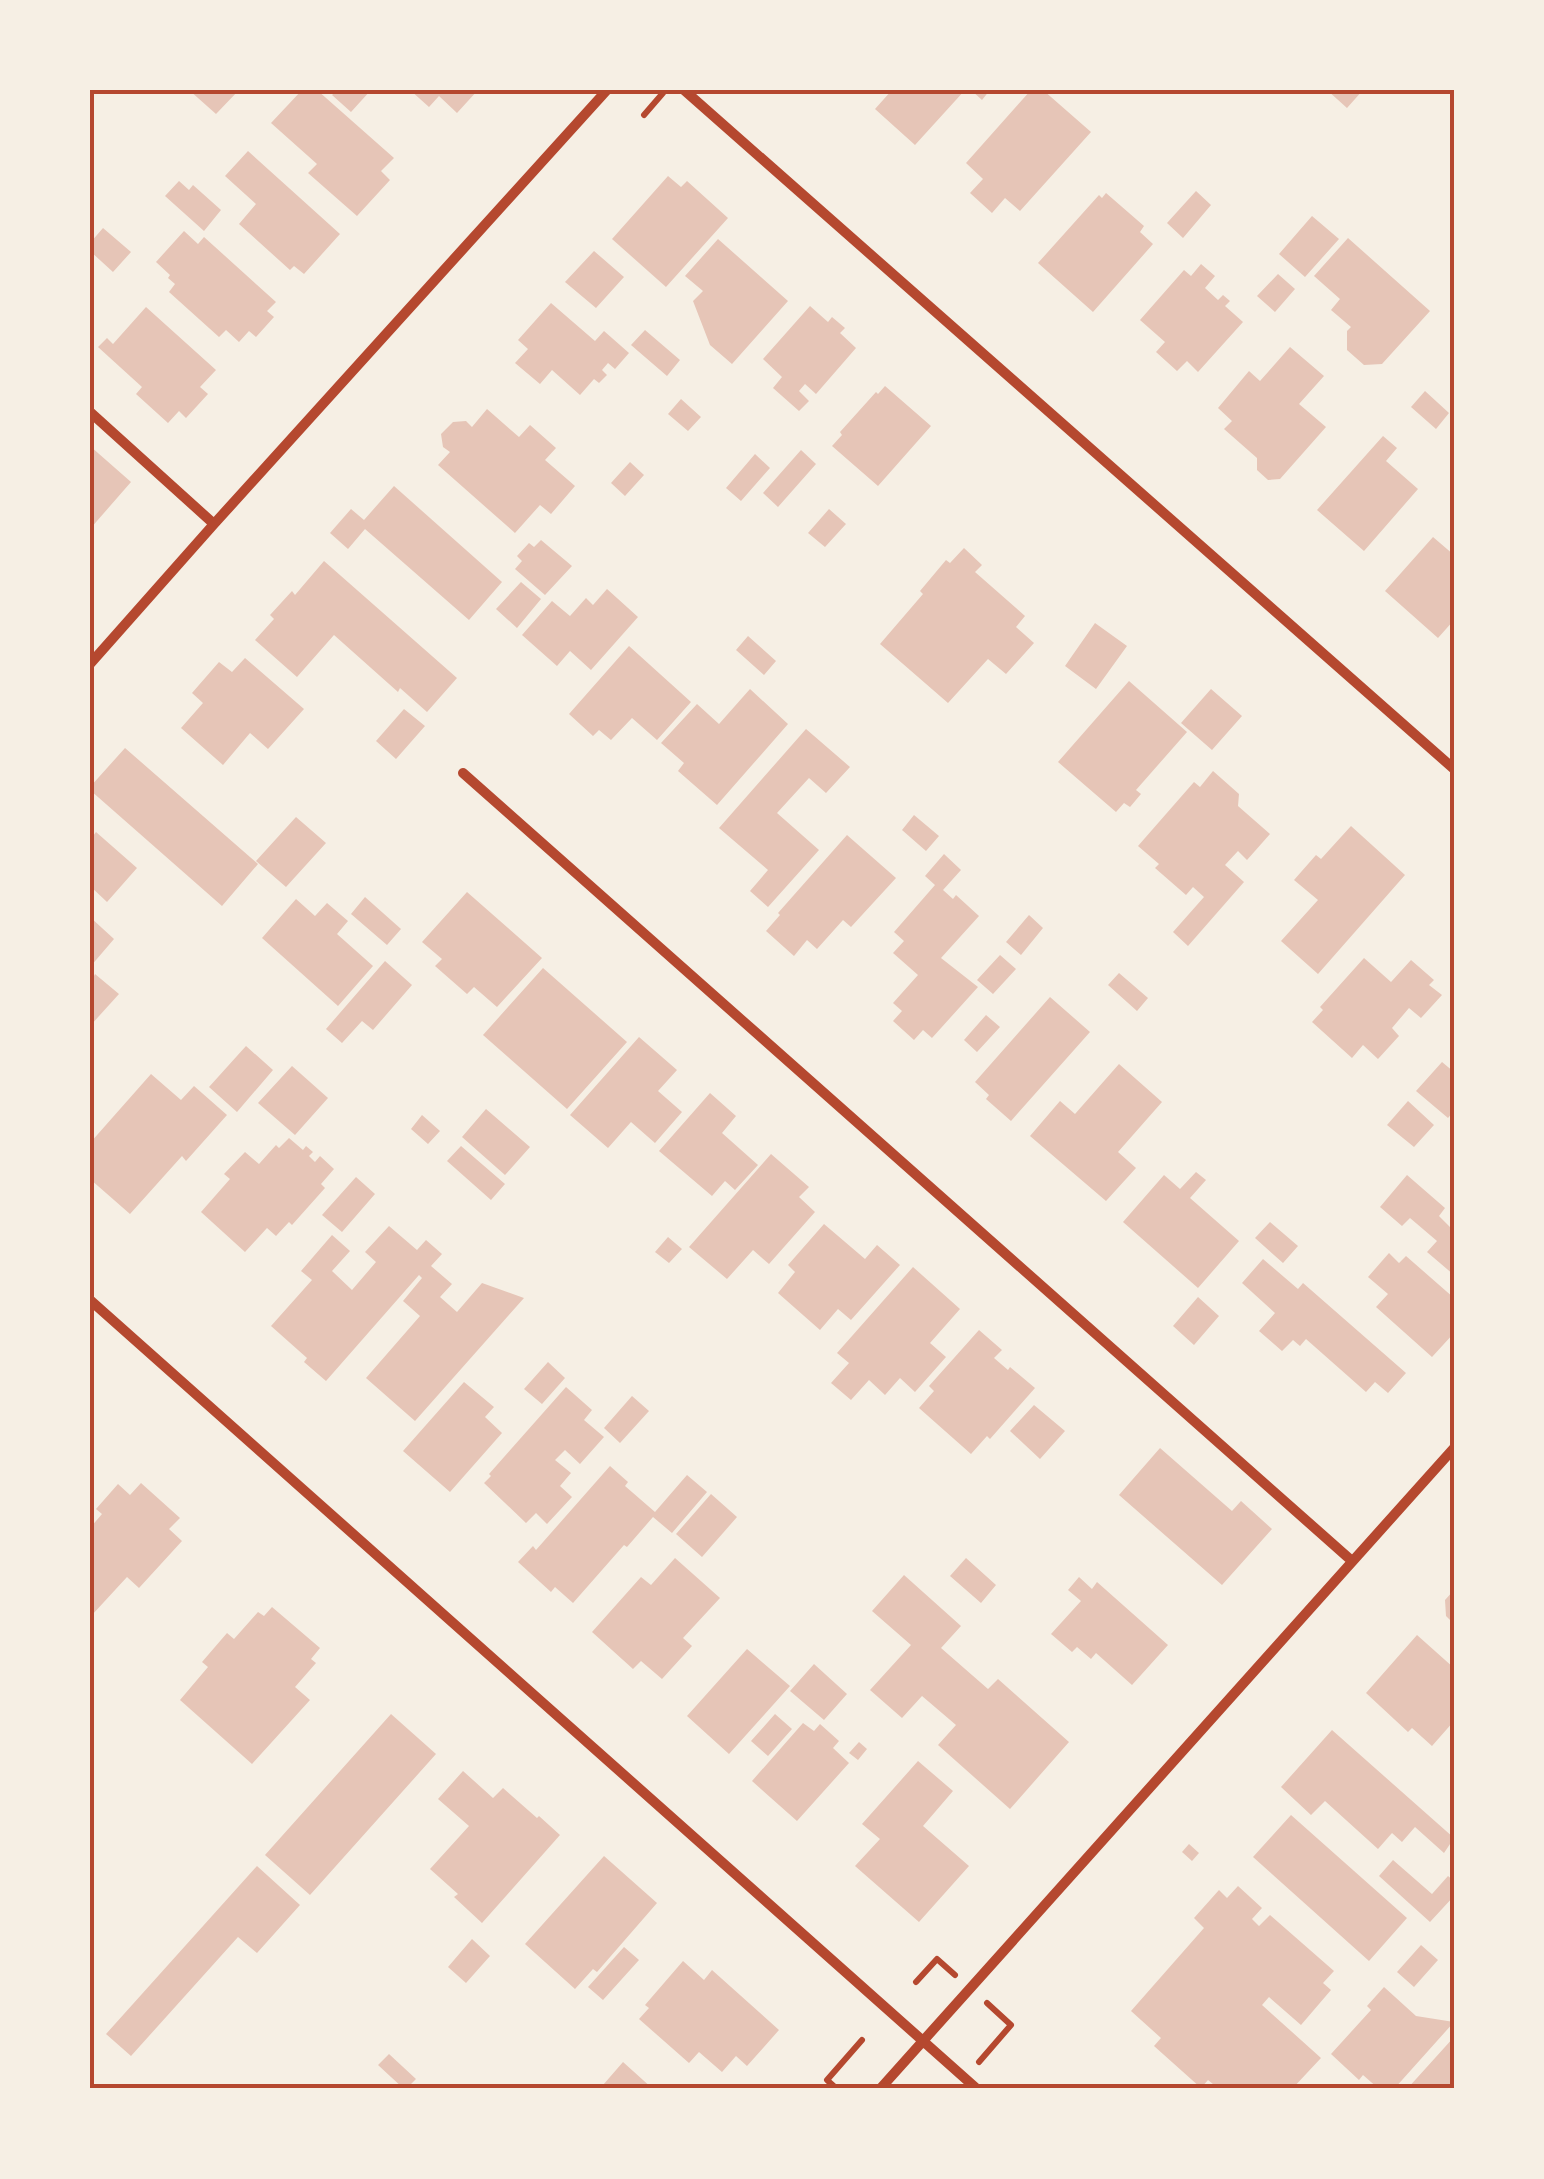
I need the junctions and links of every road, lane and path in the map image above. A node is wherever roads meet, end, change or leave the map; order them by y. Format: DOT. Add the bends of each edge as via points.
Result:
graph roads {
  1 [pos="608,90"];
  2 [pos="666,90"];
  3 [pos="684,90"];
  4 [pos="644,114"];
  5 [pos="90,412"];
  6 [pos="214,524"];
  7 [pos="90,664"];
  8 [pos="1454,769"];
  9 [pos="464,773"];
  10 [pos="90,1300"];
  11 [pos="1454,1448"];
  12 [pos="1352,1561"];
  13 [pos="953,1973"];
  14 [pos="916,1982"];
  15 [pos="1000,2015"];
  16 [pos="862,2040"];
  17 [pos="923,2041"];
  18 [pos="992,2047"];
  19 [pos="837,2089"];
  20 [pos="880,2089"];
  21 [pos="977,2089"];
  1 -- 6 [label="street"];
  2 -- 4 [label="path"];
  3 -- 8 [label="street"];
  5 -- 6 [label="street"];
  6 -- 7 [label="street"];
  9 -- 12 [label="street"];
  10 -- 17 [label="street"];
  11 -- 12 [label="street"];
  12 -- 17 [label="street"];
  13 -- 14 [label="path" via="937,1959"];
  15 -- 18 [label="path" via="1012,2025"];
  16 -- 19 [label="path" via="828,2080"];
  17 -- 20 [label="street"];
  17 -- 21 [label="street"];
}
